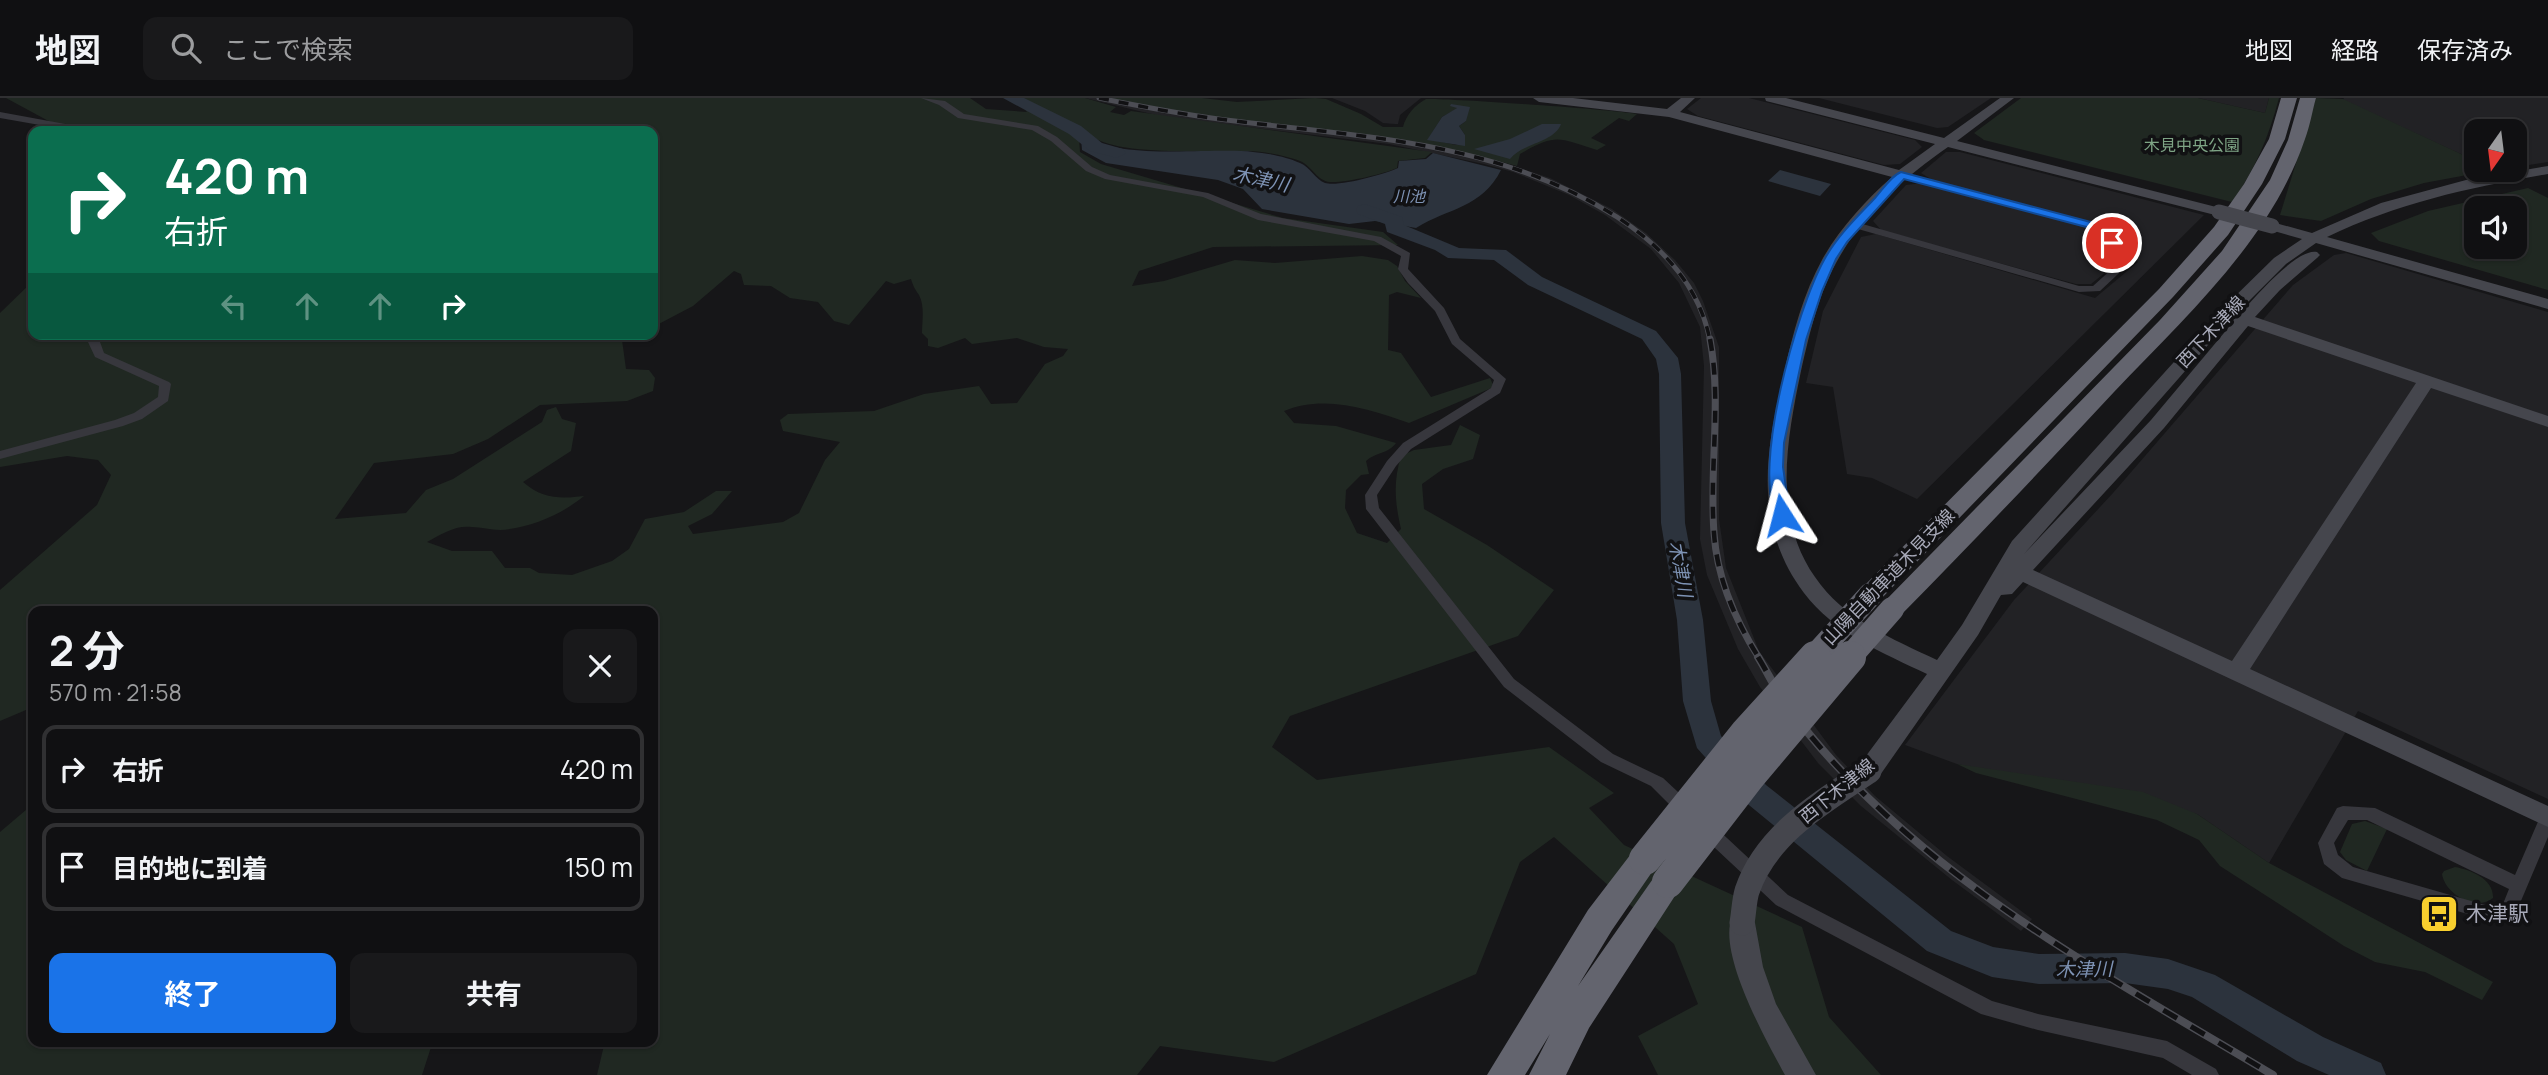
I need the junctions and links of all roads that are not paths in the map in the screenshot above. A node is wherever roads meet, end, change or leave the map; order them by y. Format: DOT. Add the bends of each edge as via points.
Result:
graph roads {
  1 [pos="925,98"];
  2 [pos="1539,98"];
  3 [pos="1689,98"];
  4 [pos="1770,98"];
  5 [pos="1795,98"];
  6 [pos="2008,98"];
  7 [pos="2289,98"];
  8 [pos="2308,98"];
  9 [pos="1670,113"];
  10 [pos="0,115"];
  11 [pos="60,126"];
  12 [pos="1949,140"];
  13 [pos="2548,170"];
  14 [pos="1901,175"];
  15 [pos="2548,177"];
  16 [pos="1855,225"];
  17 [pos="2329,237"];
  18 [pos="2548,297"];
  19 [pos="2548,304"];
  20 [pos="2235,316"];
  21 [pos="94,340"];
  22 [pos="2427,380"];
  23 [pos="2548,422"];
  24 [pos="0,455"];
  25 [pos="2013,569"];
  26 [pos="1881,602"];
  27 [pos="1941,671"];
  28 [pos="2237,671"];
  29 [pos="2548,817"];
  30 [pos="1656,870"];
  31 [pos="2518,885"];
  32 [pos="1505,1075"];
  33 [pos="1547,1075"];
  34 [pos="1801,1075"];
  35 [pos="2209,1075"];
  1 -- 35 [label="street" via="961,116 1035,128 1089,169 1108,177 1205,195 1258,217 1377,239 1406,256 1403,269 1411,284 1441,311 1462,347 1500,380 1496,390 1407,446 1371,495 1373,509 1508,683 1607,758 1657,782 1782,900 1988,1008 2167,1050"];
  2 -- 9 [label="street"];
  3 -- 9 [label="street"];
  4 -- 12 [label="street"];
  5 -- 12 [label="street"];
  6 -- 12 [label="street"];
  7 -- 26 [label="highway, 山陽自動車道木見支線" via="2277,139 2221,231"];
  8 -- 26 [label="highway, 山陽自動車道木見支線" via="2294,145 2273,188 2242,237 2188,301 2047,451"];
  9 -- 14 [label="street"];
  10 -- 11 [label="street"];
  12 -- 14 [label="street"];
  12 -- 17 [label="street, bridge"];
  13 -- 17 [label="street, 西下木津線" via="2428,193 2386,206"];
  14 -- 16 [label="street"];
  14 -- 16 [label="street" via="2094,226 2129,259 2096,289 2079,289"];
  15 -- 17 [label="street, 西下木津線" via="2439,199"];
  16 -- 27 [label="street" via="1830,259 1800,340 1777,443 1778,497 1796,563 1812,589 1836,613 1887,646"];
  17 -- 18 [label="street"];
  17 -- 19 [label="street"];
  17 -- 20 [label="street, 西下木津線"];
  20 -- 22 [label="street"];
  20 -- 25 [label="street, 西下木津線" via="2179,399"];
  21 -- 24 [label="street" via="99,355 165,384 164,398 119,423"];
  22 -- 23 [label="street"];
  22 -- 28 [label="street"];
  25 -- 27 [label="street, 西下木津線"];
  25 -- 28 [label="street"];
  26 -- 30 [label="highway, 山陽自動車道木見支線, bridge" via="1815,696 1734,794"];
  27 -- 34 [label="street, 西下木津線, bridge" via="1869,771 1807,814 1767,854 1748,890 1742,923 1749,967 1764,1009"];
  28 -- 29 [label="street"];
  29 -- 31 [label="street"];
  30 -- 32 [label="highway, 山陽自動車道木見支線" via="1600,920"];
  30 -- 33 [label="highway, 山陽自動車道木見支線"];
  31 -- 31 [label="street" via="2509,910 2492,914 2348,873 2330,859 2326,843 2343,813 2369,813"];
}
